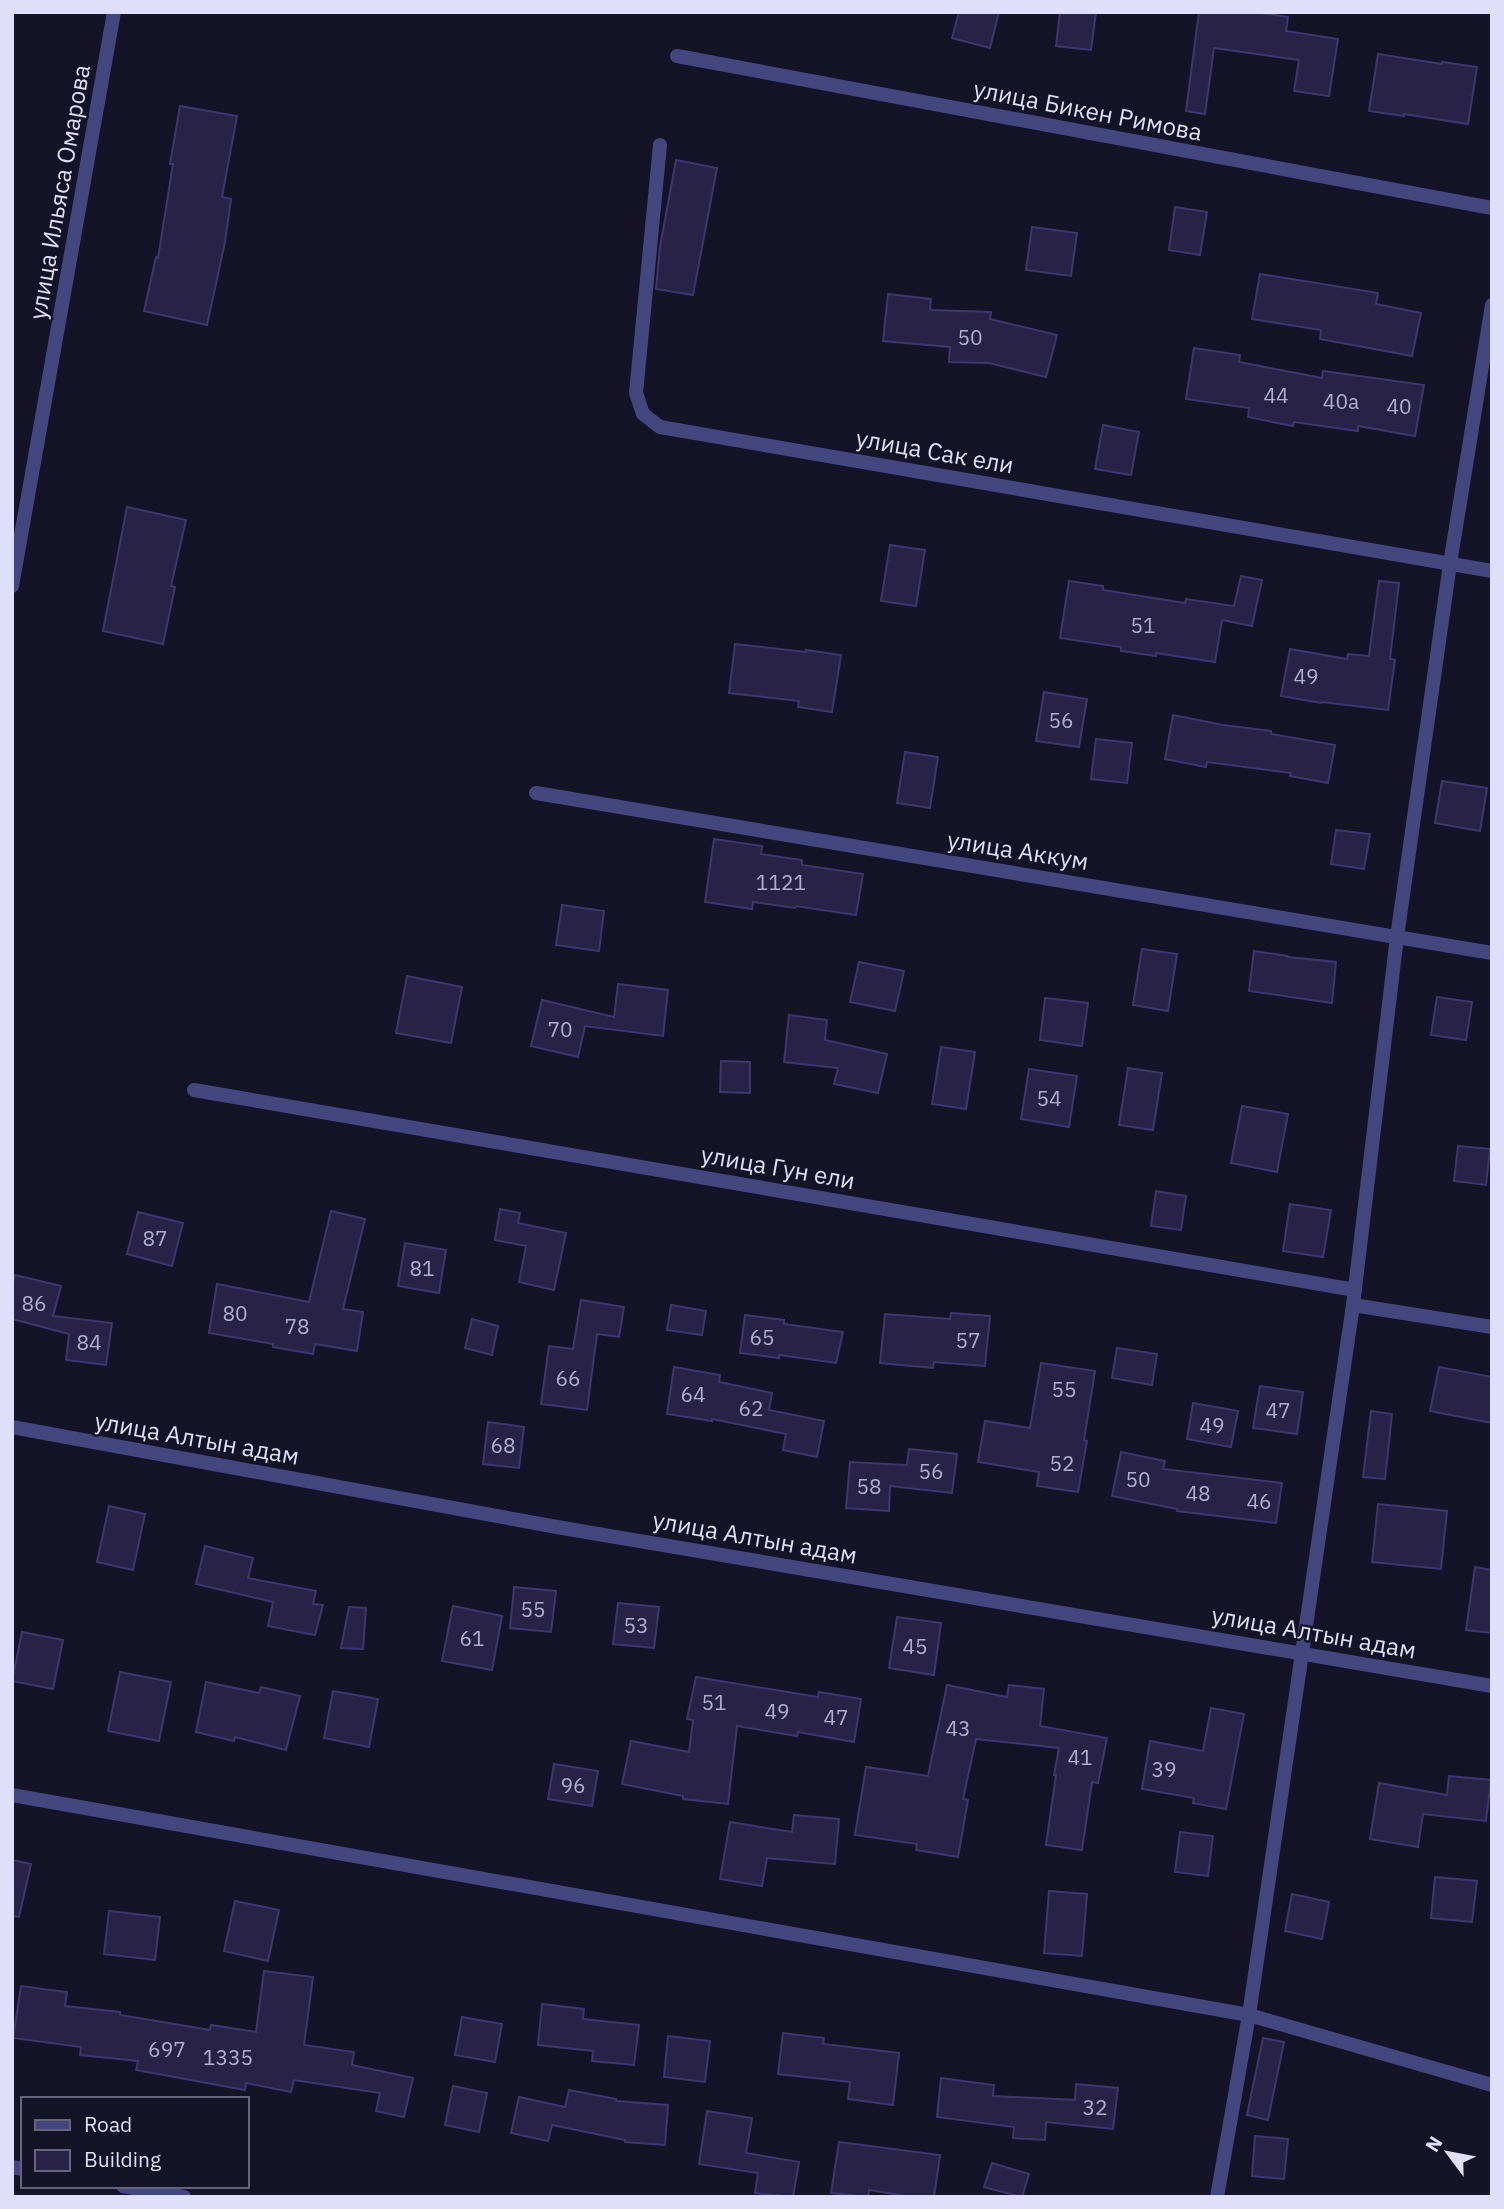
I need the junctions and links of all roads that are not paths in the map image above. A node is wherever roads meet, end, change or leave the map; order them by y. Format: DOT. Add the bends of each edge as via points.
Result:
graph roads {
  1 [pos="114,12"];
  2 [pos="677,55"];
  3 [pos="660,145"];
  4 [pos="1492,208"];
  5 [pos="1492,305"];
  6 [pos="1450,564"];
  7 [pos="1492,571"];
  8 [pos="12,586"];
  9 [pos="536,793"];
  10 [pos="1397,937"];
  11 [pos="1492,953"];
  12 [pos="194,1090"];
  13 [pos="1355,1290"];
  14 [pos="1353,1305"];
  15 [pos="1492,1327"];
  16 [pos="12,1427"];
  17 [pos="1302,1652"];
  18 [pos="1492,1686"];
  19 [pos="12,1795"];
  20 [pos="1249,2015"];
  21 [pos="1492,2085"];
  22 [pos="134,2188"];
  23 [pos="184,2197"];
  24 [pos="1217,2197"];
  1 -- 8 [label="street, улица Ильяса Омарова"];
  2 -- 4 [label="street, улица Бикен Римова"];
  3 -- 6 [label="street, улица Сак ели" via="636,393 643,414 660,427"];
  5 -- 6 [label="street"];
  6 -- 7 [label="street, улица Сак ели"];
  6 -- 10 [label="street"];
  9 -- 10 [label="street, улица Аккум"];
  10 -- 11 [label="street, улица Аккум"];
  10 -- 13 [label="street"];
  12 -- 13 [label="street, улица Гун ели"];
  13 -- 14 [label="street"];
  14 -- 15 [label="street"];
  14 -- 17 [label="street"];
  16 -- 17 [label="street, улица Алтын адам" via="557,1527"];
  17 -- 18 [label="street, улица Алтын адам"];
  17 -- 20 [label="street"];
  19 -- 20 [label="street"];
  20 -- 21 [label="street"];
  20 -- 24 [label="street"];
  22 -- 23 [label="street"];
}
